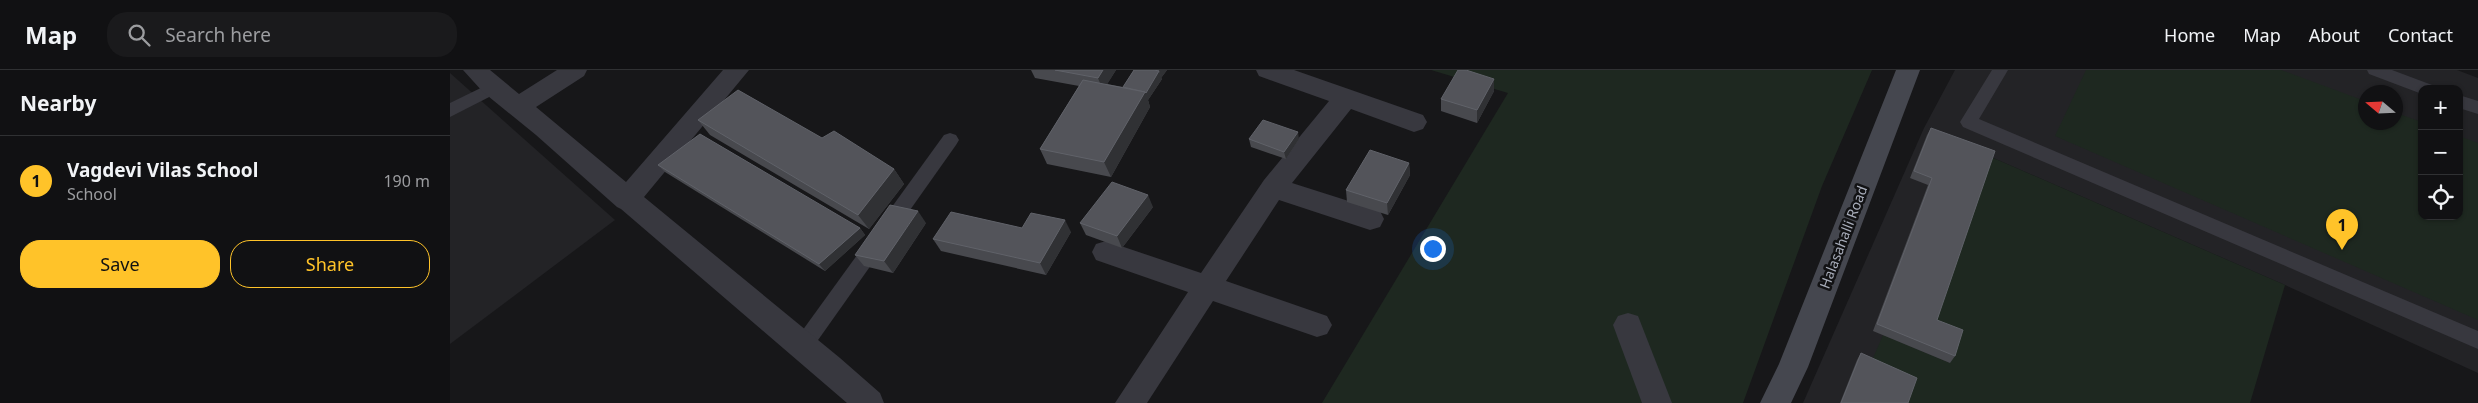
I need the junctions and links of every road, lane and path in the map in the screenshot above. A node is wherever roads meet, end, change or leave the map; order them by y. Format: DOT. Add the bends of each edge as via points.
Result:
graph roads {
  1 [pos="575,70"];
  2 [pos="737,70"];
  3 [pos="1268,70"];
  4 [pos="1908,70"];
  5 [pos="2000,70"];
  6 [pos="2375,70"];
  7 [pos="484,79"];
  8 [pos="2418,86"];
  9 [pos="1347,97"];
  10 [pos="2463,102"];
  11 [pos="519,106"];
  12 [pos="2478,108"];
  13 [pos="450,111"];
  14 [pos="1414,122"];
  15 [pos="950,140"];
  16 [pos="1273,187"];
  17 [pos="626,200"];
  18 [pos="1370,219"];
  19 [pos="1106,252"];
  20 [pos="1206,286"];
  21 [pos="1317,325"];
  22 [pos="1628,326"];
  23 [pos="2478,340"];
  24 [pos="804,344"];
  25 [pos="869,403"];
  26 [pos="1130,403"];
  27 [pos="1658,403"];
  28 [pos="1775,403"];
  1 -- 11 [label="street"];
  2 -- 17 [label="street"];
  3 -- 9 [label="street"];
  4 -- 28 [label="main road, Halasahalli Road" via="1793,367"];
  5 -- 23 [label="lane" via="1969,122"];
  6 -- 8 [label="lane"];
  7 -- 11 [label="street"];
  7 -- 13 [label="lane"];
  9 -- 14 [label="street"];
  9 -- 16 [label="street"];
  10 -- 12 [label="lane"];
  11 -- 17 [label="street"];
  15 -- 24 [label="lane"];
  16 -- 18 [label="street"];
  16 -- 20 [label="street"];
  17 -- 24 [label="street"];
  19 -- 20 [label="street"];
  20 -- 21 [label="street"];
  20 -- 26 [label="street"];
  22 -- 27 [label="street"];
  24 -- 25 [label="street"];
}
